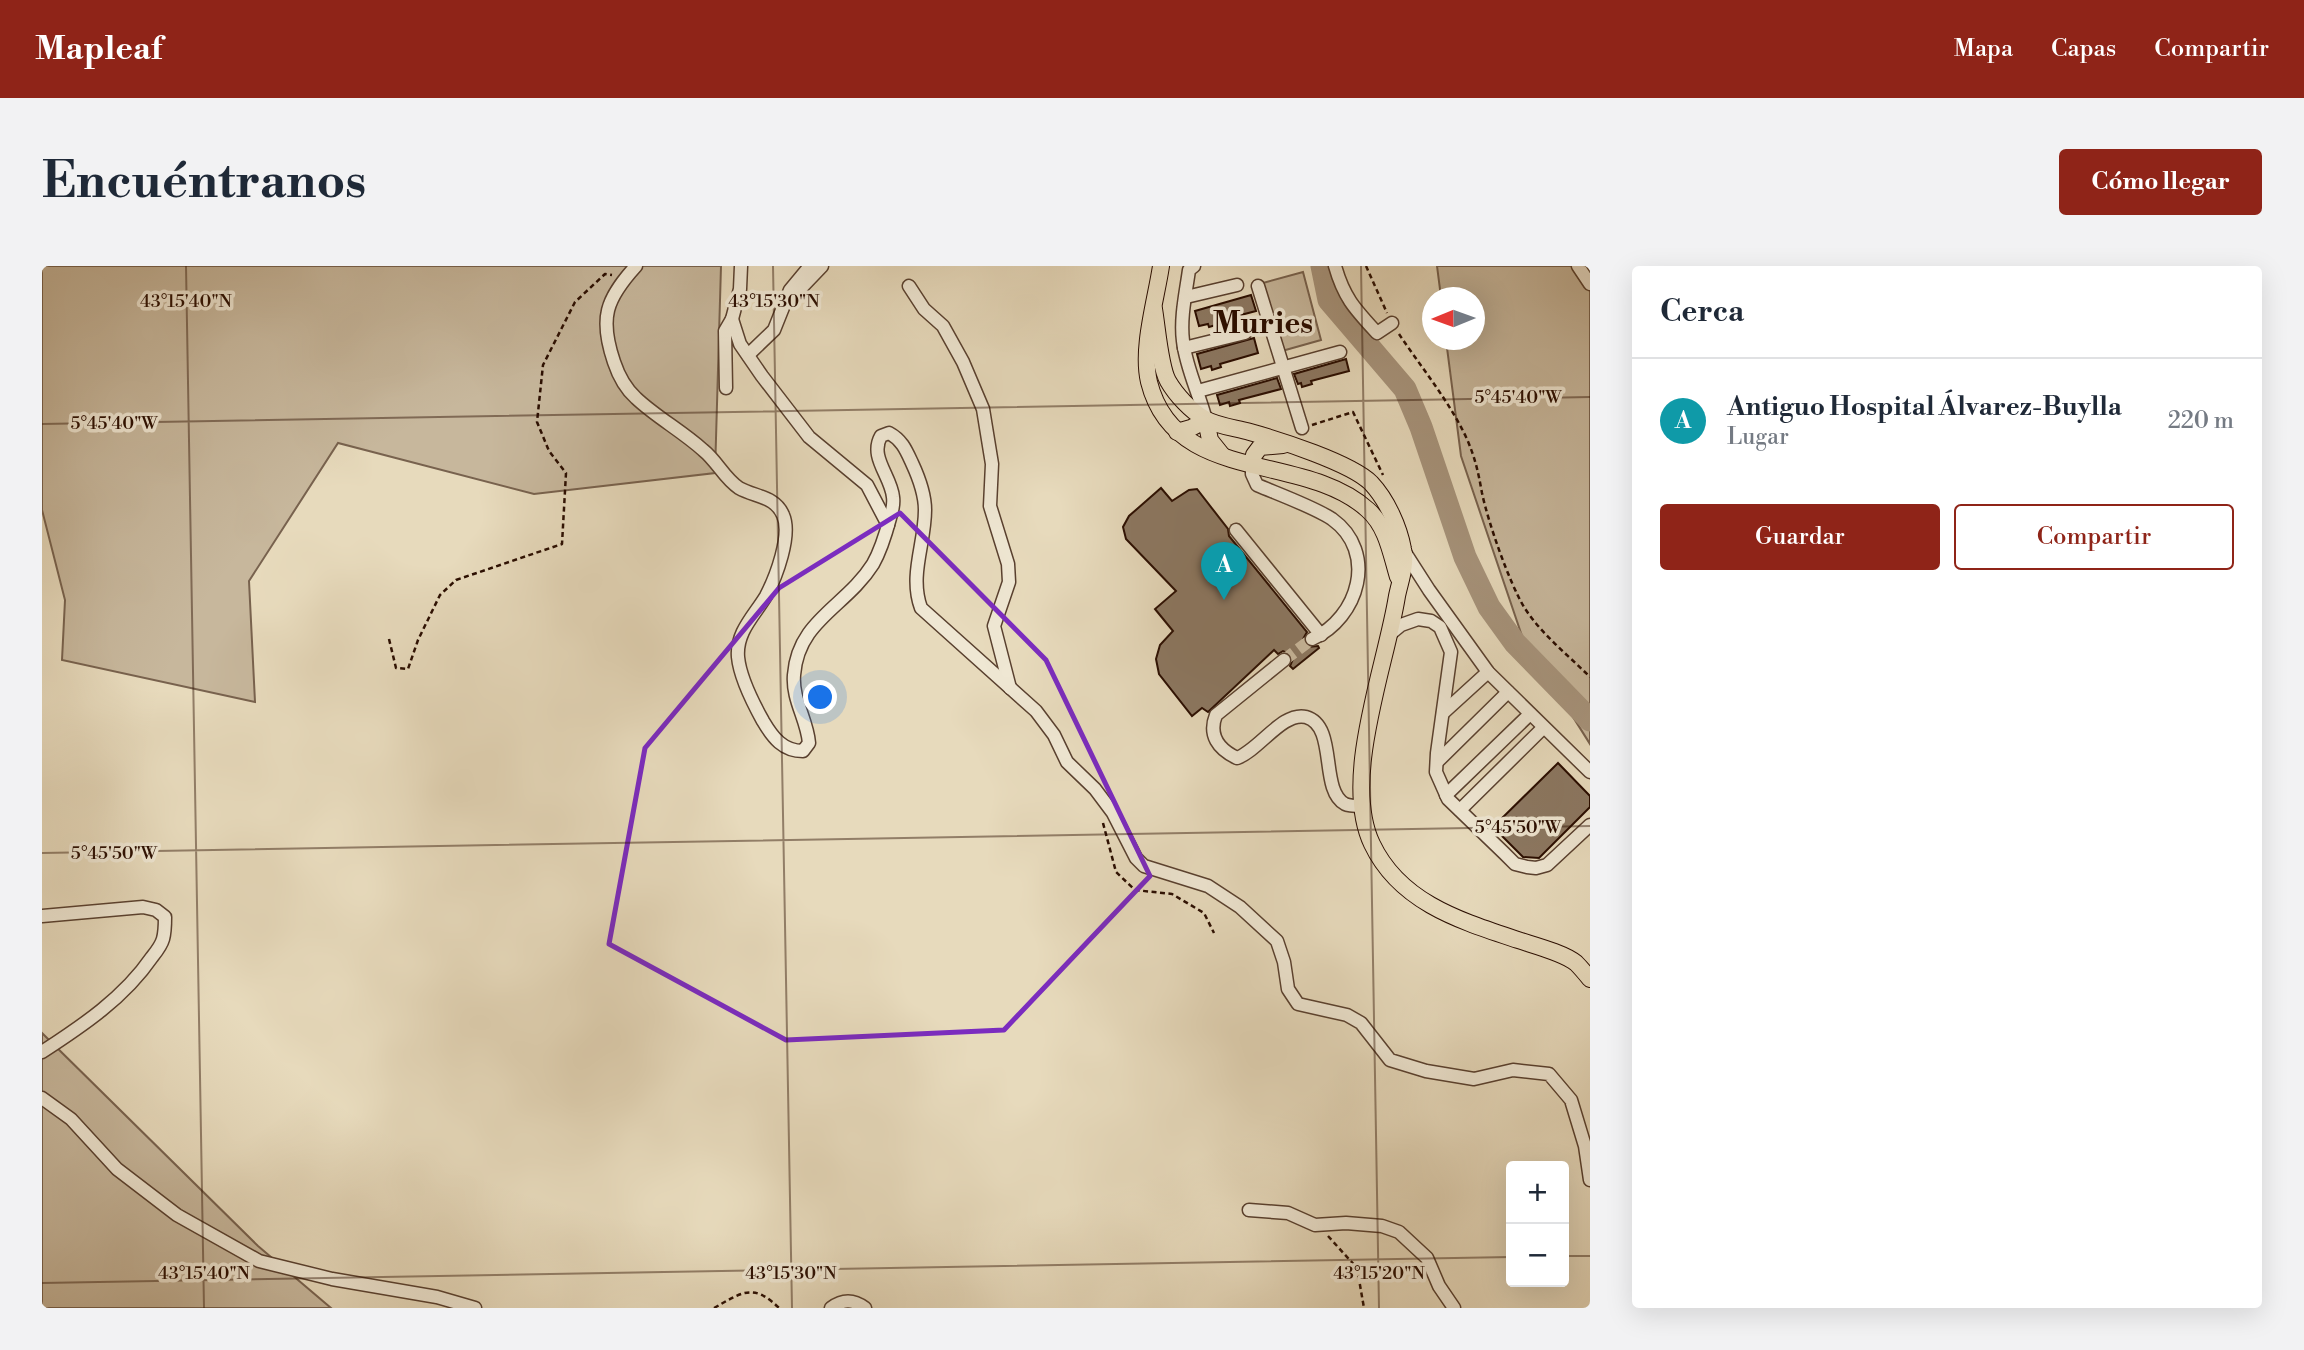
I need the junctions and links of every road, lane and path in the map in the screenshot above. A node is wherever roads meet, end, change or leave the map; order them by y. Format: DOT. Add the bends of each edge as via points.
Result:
graph roads {
  1 [pos="636,266"];
  2 [pos="741,266"];
  3 [pos="810,266"];
  4 [pos="821,266"];
  5 [pos="1161,266"];
  6 [pos="1194,266"];
  7 [pos="1335,266"];
  8 [pos="1366,266"];
  9 [pos="1578,266"];
  10 [pos="625,278"];
  11 [pos="1590,284"];
  12 [pos="1237,285"];
  13 [pos="909,286"];
  14 [pos="1258,286"];
  15 [pos="1186,297"];
  16 [pos="783,307"];
  17 [pos="1154,309"];
  18 [pos="732,319"];
  19 [pos="1392,323"];
  20 [pos="1245,333"];
  21 [pos="1184,348"];
  22 [pos="1340,352"];
  23 [pos="748,355"];
  24 [pos="1282,368"];
  25 [pos="726,387"];
  26 [pos="1198,391"];
  27 [pos="1206,420"];
  28 [pos="1302,428"];
  29 [pos="1177,432"];
  30 [pos="1292,446"];
  31 [pos="1223,457"];
  32 [pos="1252,465"];
  33 [pos="888,525"];
  34 [pos="1236,530"];
  35 [pos="1404,551"];
  36 [pos="1400,583"];
  37 [pos="1390,634"];
  38 [pos="389,639"];
  39 [pos="1471,649"];
  40 [pos="1284,660"];
  41 [pos="1449,666"];
  42 [pos="1488,672"];
  43 [pos="1590,677"];
  44 [pos="1011,689"];
  45 [pos="1508,692"];
  46 [pos="1443,713"];
  47 [pos="1530,714"];
  48 [pos="1543,727"];
  49 [pos="1437,762"];
  50 [pos="1590,772"];
  51 [pos="1446,795"];
  52 [pos="1361,806"];
  53 [pos="1460,810"];
  54 [pos="1590,825"];
  55 [pos="42,916"];
  56 [pos="1590,979"];
  57 [pos="42,1052"];
  58 [pos="42,1098"];
  59 [pos="1590,1180"];
  60 [pos="1249,1210"];
  61 [pos="1319,1229"];
  62 [pos="475,1308"];
  63 [pos="714,1308"];
  64 [pos="779,1308"];
  65 [pos="831,1308"];
  66 [pos="865,1308"];
  67 [pos="1364,1308"];
  68 [pos="1454,1308"];
  1 -- 10 [label="street"];
  2 -- 18 [label="street"];
  3 -- 16 [label="street" via="790,290"];
  4 -- 16 [label="street"];
  5 -- 17 [label="main road"];
  6 -- 15 [label="street" via="1189,270"];
  7 -- 19 [label="street" via="1341,289 1377,333"];
  8 -- 19 [label="path"];
  9 -- 11 [label="street"];
  10 -- 33 [label="street" via="604,324 618,373 634,397 706,452 722,473 740,488 770,500 782,511 787,525 777,569 767,594 745,626 738,659 767,727 780,745 793,751 803,751 809,743 794,688 801,642 873,563"];
  10 -- 38 [label="path" via="605,274 575,302 543,365 537,422 549,451 566,473 562,544 456,580 440,595 408,669 396,668"];
  12 -- 15 [label="street"];
  13 -- 44 [label="street" via="943,326 984,409 992,464 990,506 1009,582 994,626"];
  14 -- 24 [label="street"];
  15 -- 21 [label="street"];
  16 -- 23 [label="street" via="774,330"];
  17 -- 27 [label="main road" via="1167,380"];
  17 -- 29 [label="main road" via="1147,345 1149,381"];
  18 -- 23 [label="street"];
  18 -- 25 [label="street" via="725,331"];
  19 -- 43 [label="path" via="1465,434 1524,607"];
  20 -- 21 [label="street"];
  21 -- 26 [label="street"];
  22 -- 24 [label="street"];
  23 -- 33 [label="street" via="809,437 867,485"];
  24 -- 26 [label="street"];
  24 -- 28 [label="street"];
  26 -- 27 [label="street"];
  27 -- 29 [label="main road"];
  27 -- 30 [label="main road"];
  27 -- 31 [label="main road" via="1210,440"];
  29 -- 31 [label="main road"];
  30 -- 32 [label="main road" via="1260,447"];
  30 -- 35 [label="main road" via="1370,482 1388,506"];
  31 -- 32 [label="main road"];
  32 -- 34 [label="street" via="1257,485 1332,519 1350,537 1359,567 1356,595 1329,629 1316,637"];
  32 -- 36 [label="main road" via="1316,481 1368,510 1383,529"];
  33 -- 44 [label="street" via="894,500 876,447 881,436 889,433 904,447 923,489 925,510 915,574 921,608"];
  35 -- 36 [label="main road"];
  35 -- 39 [label="street"];
  36 -- 37 [label="main road"];
  37 -- 41 [label="street" via="1418,619 1431,621 1440,627 1451,652"];
  37 -- 52 [label="main road" via="1364,752"];
  39 -- 41 [label="street"];
  39 -- 42 [label="street"];
  40 -- 52 [label="street" via="1216,715 1212,733 1228,754 1237,758 1283,722 1305,717 1320,728 1335,793 1345,804"];
  41 -- 46 [label="street"];
  42 -- 45 [label="street"];
  42 -- 46 [label="street"];
  44 -- 59 [label="street" via="1036,711 1067,762 1101,797 1144,866 1208,886 1240,907 1277,941 1288,989 1298,1004 1347,1015 1361,1023 1390,1060 1426,1071 1474,1079 1513,1070 1549,1074 1571,1100"];
  45 -- 47 [label="street"];
  45 -- 49 [label="street"];
  46 -- 49 [label="street"];
  47 -- 48 [label="street"];
  47 -- 51 [label="street"];
  48 -- 50 [label="street"];
  48 -- 53 [label="street"];
  49 -- 51 [label="street" via="1436,772"];
  51 -- 53 [label="street"];
  52 -- 56 [label="main road" via="1373,845 1394,875 1421,900 1466,923 1574,961"];
  53 -- 54 [label="street" via="1516,864 1527,867 1555,860"];
  55 -- 57 [label="street" via="143,907 165,918 165,928 163,941 146,966 118,997"];
  58 -- 62 [label="street" via="71,1119 117,1170 177,1215 259,1261"];
  60 -- 61 [label="street" via="1288,1213"];
  61 -- 67 [label="path" via="1357,1268"];
  61 -- 68 [label="street" via="1346,1223 1382,1226 1399,1233 1426,1258"];
  63 -- 64 [label="path" via="739,1293 757,1292"];
  65 -- 66 [label="street" via="850,1300"];
}
